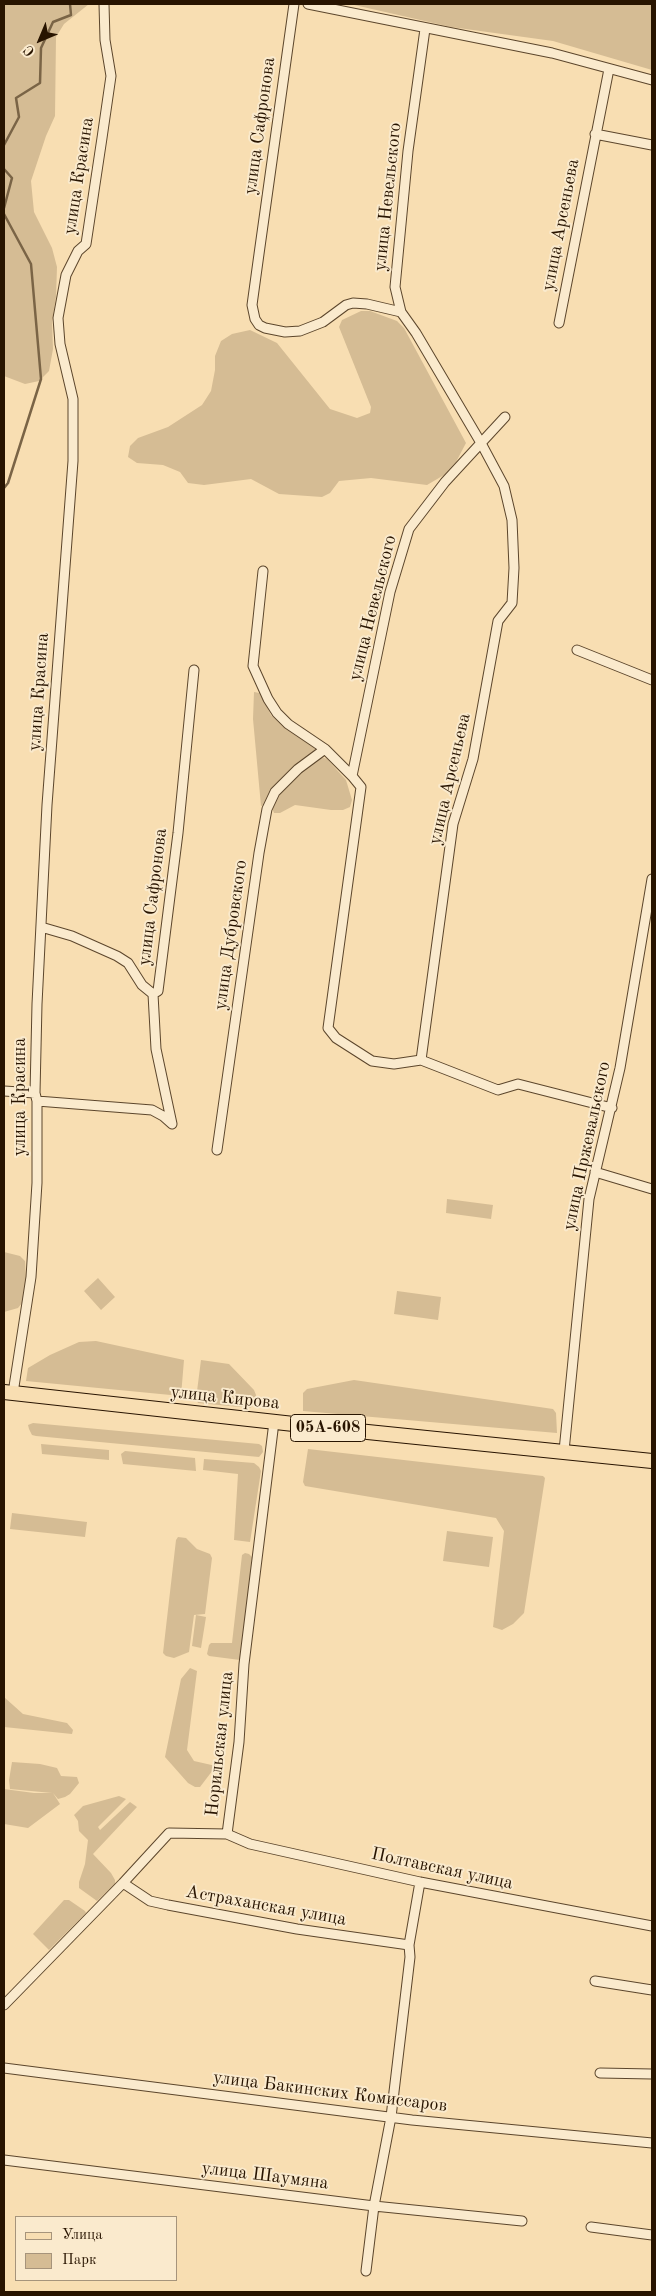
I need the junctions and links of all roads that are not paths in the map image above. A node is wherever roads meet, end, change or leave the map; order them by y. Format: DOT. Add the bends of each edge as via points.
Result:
graph roads {
  1 [pos="104,4"];
  2 [pos="294,4"];
  3 [pos="308,4"];
  4 [pos="425,29"];
  5 [pos="609,69"];
  6 [pos="652,80"];
  7 [pos="595,134"];
  8 [pos="652,145"];
  9 [pos="401,312"];
  10 [pos="559,323"];
  11 [pos="505,417"];
  12 [pos="481,443"];
  13 [pos="264,571"];
  14 [pos="577,650"];
  15 [pos="194,670"];
  16 [pos="652,680"];
  17 [pos="325,749"];
  18 [pos="352,776"];
  19 [pos="652,879"];
  20 [pos="41,928"];
  21 [pos="153,994"];
  22 [pos="421,1060"];
  23 [pos="4,1091"];
  24 [pos="36,1097"];
  25 [pos="612,1108"];
  26 [pos="217,1150"];
  27 [pos="596,1172"];
  28 [pos="652,1188"];
  29 [pos="8,1392"];
  30 [pos="274,1422"];
  31 [pos="564,1451"];
  32 [pos="652,1461"];
  33 [pos="227,1834"];
  34 [pos="420,1882"];
  35 [pos="123,1883"];
  36 [pos="652,1926"];
  37 [pos="409,1945"];
  38 [pos="595,1980"];
  39 [pos="652,1990"];
  40 [pos="4,2005"];
  41 [pos="4,2068"];
  42 [pos="600,2073"];
  43 [pos="652,2074"];
  44 [pos="391,2117"];
  45 [pos="652,2143"];
  46 [pos="4,2160"];
  47 [pos="374,2206"];
  48 [pos="522,2221"];
  49 [pos="591,2227"];
  50 [pos="652,2235"];
  51 [pos="366,2271"];
  1 -- 20 [label="street, улица Красина" via="111,76 102,138 86,244 78,251 66,275 58,318 60,344 73,399 74,460 47,796"];
  2 -- 9 [label="street, улица Сафронова" via="258,254 252,306 255,319 265,328 285,332 300,331 323,322 352,303"];
  3 -- 4 [label="street"];
  4 -- 5 [label="street" via="552,53"];
  4 -- 9 [label="street, улица Невельского" via="408,152 396,277"];
  5 -- 6 [label="street"];
  5 -- 7 [label="street, улица Арсеньева"];
  7 -- 8 [label="street"];
  7 -- 10 [label="street, улица Арсеньева"];
  9 -- 12 [label="street, улица Невельского"];
  11 -- 12 [label="street"];
  12 -- 18 [label="street, улица Невельского" via="440,488 409,530 390,592"];
  12 -- 22 [label="street, улица Арсеньева" via="504,486 512,520 512,603 498,622 474,759 453,824"];
  13 -- 17 [label="street" via="253,666 277,714"];
  14 -- 16 [label="street"];
  15 -- 21 [label="street, улица Сафронова" via="178,833 158,991"];
  17 -- 18 [label="street"];
  17 -- 26 [label="street, улица Дубровского" via="275,792 267,809"];
  18 -- 22 [label="street" via="361,788 328,1028 344,1044 372,1061 394,1064"];
  19 -- 25 [label="street, улица Пржевальского"];
  20 -- 21 [label="street" via="72,936 128,963 142,985"];
  20 -- 24 [label="street, улица Красина"];
  21 -- 24 [label="street, улица Сафронова" via="156,1049 172,1124 152,1110"];
  22 -- 25 [label="street" via="498,1090 518,1084"];
  23 -- 24 [label="street"];
  24 -- 29 [label="street, улица Красина" via="37,1183 32,1277"];
  25 -- 27 [label="street, улица Пржевальского"];
  27 -- 28 [label="street"];
  27 -- 31 [label="street, улица Пржевальского" via="585,1227"];
  29 -- 30 [label="main road, улица Кирова / 05А-608"];
  30 -- 31 [label="main road, улица Кирова / 05А-608"];
  30 -- 33 [label="street, Норильская улица"];
  31 -- 32 [label="main road, улица Кирова / 05А-608"];
  33 -- 34 [label="street, Полтавская улица" via="257,1846"];
  33 -- 35 [label="street, Норильская улица" via="169,1833"];
  34 -- 36 [label="street, Полтавская улица"];
  34 -- 37 [label="street"];
  35 -- 37 [label="street, Астраханская улица" via="150,1901 168,1905 297,1929"];
  35 -- 40 [label="street, Норильская улица"];
  37 -- 44 [label="street"];
  38 -- 39 [label="street"];
  41 -- 44 [label="street, улица Бакинских Комиссаров"];
  42 -- 43 [label="street"];
  44 -- 45 [label="street, улица Бакинских Комиссаров"];
  44 -- 47 [label="street"];
  46 -- 47 [label="street, улица Шаумяна"];
  47 -- 48 [label="street, улица Шаумяна"];
  47 -- 51 [label="street"];
  49 -- 50 [label="street"];
}
